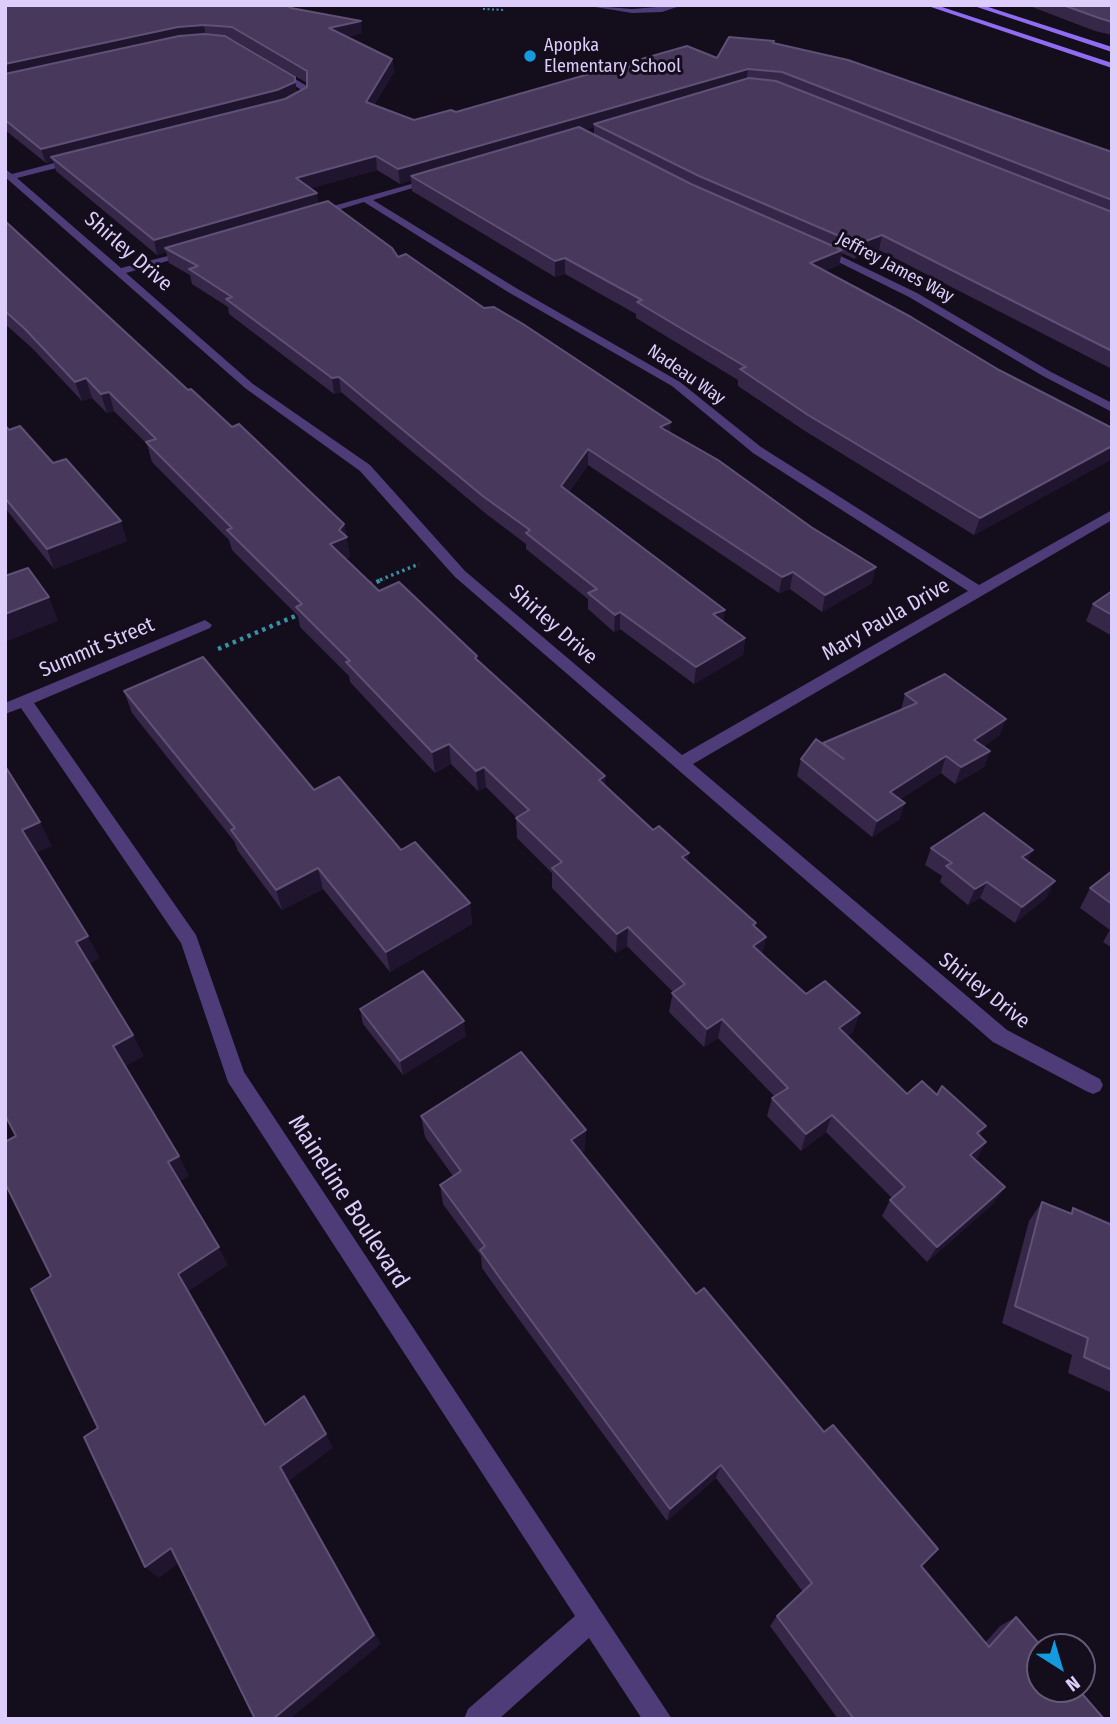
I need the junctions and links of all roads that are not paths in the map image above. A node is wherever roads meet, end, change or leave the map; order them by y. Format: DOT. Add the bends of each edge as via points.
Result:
graph roads {
  1 [pos="586,5"];
  2 [pos="680,5"];
  3 [pos="928,5"];
  4 [pos="974,5"];
  5 [pos="1112,50"];
  6 [pos="1112,66"];
  7 [pos="272,69"];
  8 [pos="283,108"];
  9 [pos="88,157"];
  10 [pos="8,175"];
  11 [pos="445,175"];
  12 [pos="365,199"];
  13 [pos="300,218"];
  14 [pos="804,241"];
  15 [pos="197,249"];
  16 [pos="118,272"];
  17 [pos="1112,408"];
  18 [pos="1112,514"];
  19 [pos="978,591"];
  20 [pos="205,625"];
  21 [pos="15,705"];
  22 [pos="681,763"];
  23 [pos="1093,1085"];
  24 [pos="590,1620"];
  25 [pos="478,1719"];
  26 [pos="658,1719"];
  1 -- 2 [label="street" via="651,11"];
  3 -- 6 [label="street"];
  4 -- 5 [label="street"];
  7 -- 8 [label="street" via="304,88 304,98"];
  9 -- 10 [label="street"];
  10 -- 16 [label="street, Shirley Drive"];
  11 -- 12 [label="street"];
  12 -- 13 [label="street"];
  12 -- 19 [label="street, Nadeau Way" via="676,384 757,450"];
  14 -- 17 [label="street, Jeffrey James Way" via="913,295"];
  15 -- 16 [label="street"];
  16 -- 22 [label="street, Shirley Drive" via="249,386 365,468 460,574"];
  18 -- 19 [label="street, Mary Paula Drive"];
  19 -- 22 [label="street, Mary Paula Drive"];
  20 -- 21 [label="street, Summit Street"];
  21 -- 24 [label="street, Maineline Boulevard" via="190,940 235,1076"];
  22 -- 23 [label="street, Shirley Drive" via="1000,1036"];
  24 -- 25 [label="street"];
  24 -- 26 [label="street, Maineline Boulevard"];
}
